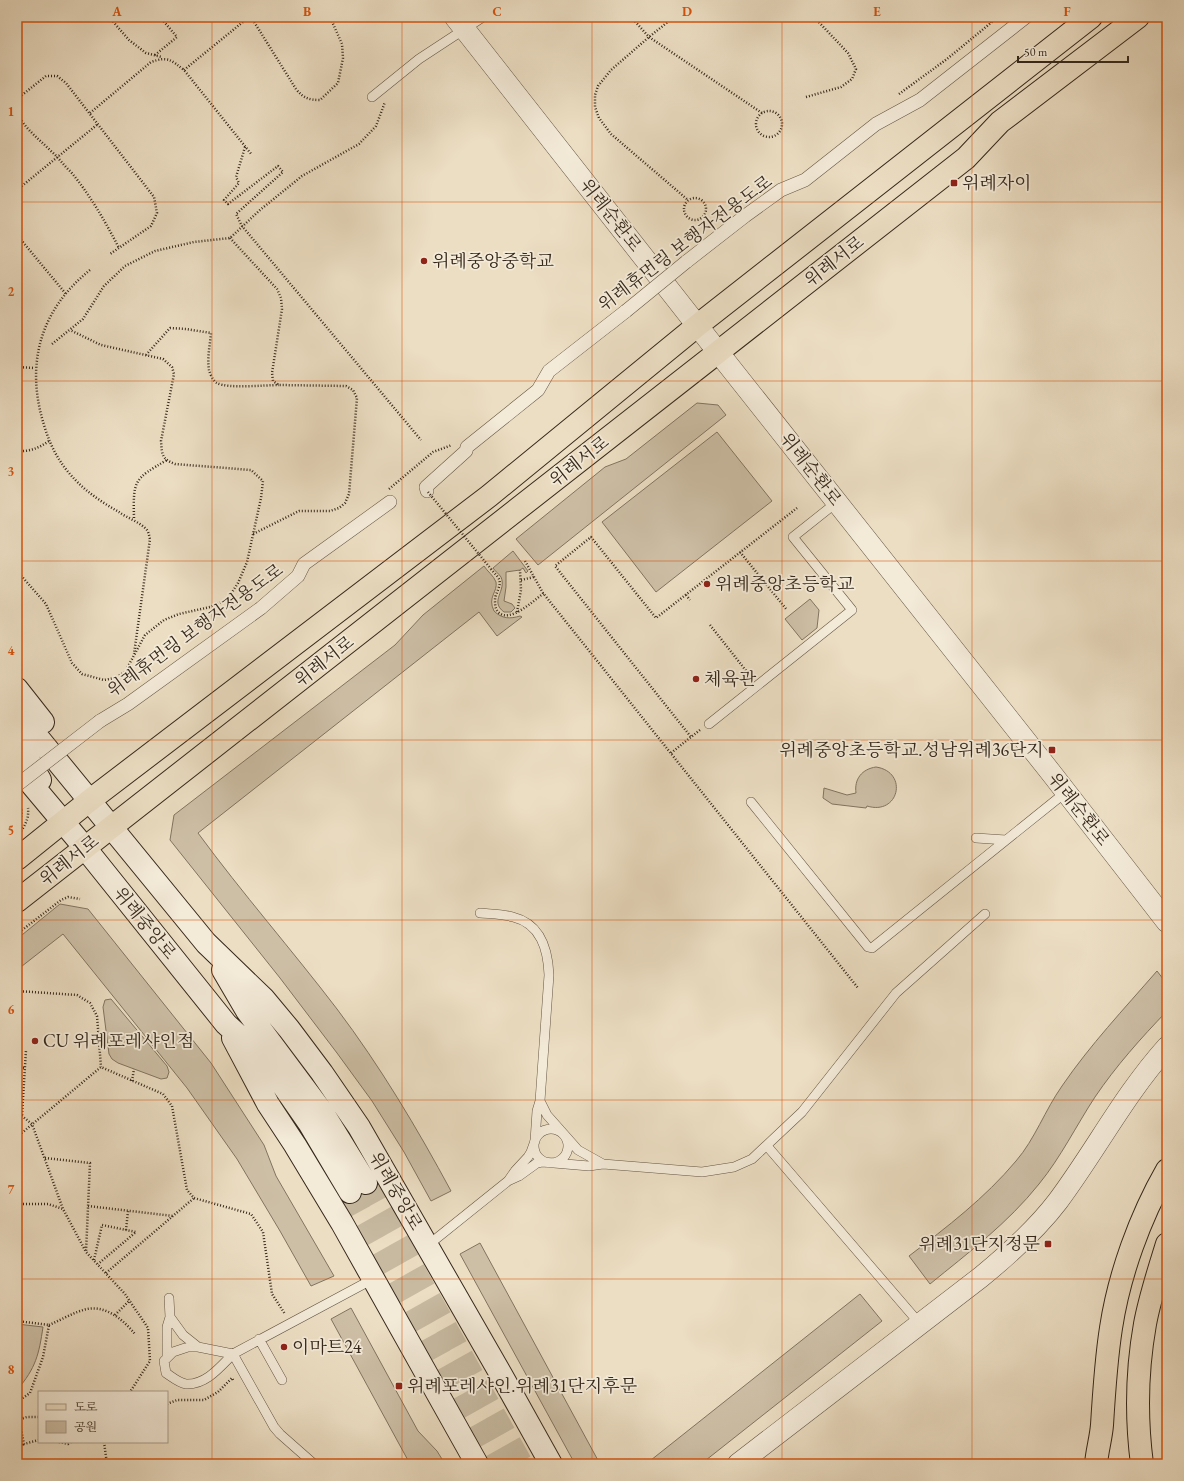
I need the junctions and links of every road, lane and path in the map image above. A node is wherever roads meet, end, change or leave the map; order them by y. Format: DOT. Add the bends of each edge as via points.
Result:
graph roads {
  1 [pos="109,17"];
  2 [pos="160,17"];
  3 [pos="250,17"];
  4 [pos="330,17"];
  5 [pos="482,17"];
  6 [pos="631,17"];
  7 [pos="674,17"];
  8 [pos="814,17"];
  9 [pos="987,17"];
  10 [pos="1026,17"];
  11 [pos="1091,17"];
  12 [pos="1138,17"];
  13 [pos="991,22"];
  14 [pos="460,23"];
  15 [pos="648,37"];
  16 [pos="155,55"];
  17 [pos="163,58"];
  18 [pos="184,70"];
  19 [pos="392,81"];
  20 [pos="372,97"];
  21 [pos="806,97"];
  22 [pos="17,99"];
  23 [pos="17,113"];
  24 [pos="90,113"];
  25 [pos="762,113"];
  26 [pos="98,124"];
  27 [pos="245,147"];
  28 [pos="252,155"];
  29 [pos="57,157"];
  30 [pos="17,190"];
  31 [pos="688,200"];
  32 [pos="242,226"];
  33 [pos="17,235"];
  34 [pos="230,238"];
  35 [pos="119,248"];
  36 [pos="110,254"];
  37 [pos="90,270"];
  38 [pos="66,294"];
  39 [pos="698,325"];
  40 [pos="70,330"];
  41 [pos="52,344"];
  42 [pos="718,352"];
  43 [pos="145,355"];
  44 [pos="17,367"];
  45 [pos="35,368"];
  46 [pos="280,385"];
  47 [pos="421,440"];
  48 [pos="49,441"];
  49 [pos="17,451"];
  50 [pos="167,460"];
  51 [pos="428,492"];
  52 [pos="390,502"];
  53 [pos="837,502"];
  54 [pos="797,508"];
  55 [pos="134,518"];
  56 [pos="253,534"];
  57 [pos="740,552"];
  58 [pos="525,561"];
  59 [pos="520,570"];
  60 [pos="17,571"];
  61 [pos="758,573"];
  62 [pos="534,577"];
  63 [pos="521,580"];
  64 [pos="756,591"];
  65 [pos="544,593"];
  66 [pos="686,595"];
  67 [pos="690,600"];
  68 [pos="787,610"];
  69 [pos="517,613"];
  70 [pos="710,625"];
  71 [pos="133,656"];
  72 [pos="757,685"];
  73 [pos="17,689"];
  74 [pos="17,712"];
  75 [pos="708,724"];
  76 [pos="691,738"];
  77 [pos="17,740"];
  78 [pos="671,753"];
  79 [pos="17,767"];
  80 [pos="17,785"];
  81 [pos="1066,792"];
  82 [pos="89,801"];
  83 [pos="17,802"];
  84 [pos="751,802"];
  85 [pos="28,814"];
  86 [pos="63,823"];
  87 [pos="20,825"];
  88 [pos="111,827"];
  89 [pos="17,834"];
  90 [pos="976,838"];
  91 [pos="1006,840"];
  92 [pos="85,848"];
  93 [pos="17,859"];
  94 [pos="80,899"];
  95 [pos="17,901"];
  96 [pos="480,913"];
  97 [pos="985,914"];
  98 [pos="1167,922"];
  99 [pos="17,934"];
  100 [pos="206,943"];
  101 [pos="858,988"];
  102 [pos="17,992"];
  103 [pos="226,1024"];
  104 [pos="98,1033"];
  105 [pos="107,1034"];
  106 [pos="1167,1048"];
  107 [pos="26,1050"];
  108 [pos="17,1067"];
  109 [pos="101,1067"];
  110 [pos="25,1068"];
  111 [pos="134,1069"];
  112 [pos="132,1081"];
  113 [pos="540,1101"];
  114 [pos="17,1112"];
  115 [pos="22,1116"];
  116 [pos="32,1124"];
  117 [pos="562,1133"];
  118 [pos="17,1137"];
  119 [pos="535,1141"];
  120 [pos="767,1146"];
  121 [pos="45,1158"];
  122 [pos="553,1162"];
  123 [pos="603,1164"];
  124 [pos="1167,1170"];
  125 [pos="508,1181"];
  126 [pos="194,1198"];
  127 [pos="17,1204"];
  128 [pos="88,1206"];
  129 [pos="63,1209"];
  130 [pos="128,1211"];
  131 [pos="173,1216"];
  132 [pos="126,1230"];
  133 [pos="1167,1244"];
  134 [pos="427,1246"];
  135 [pos="86,1252"];
  136 [pos="94,1260"];
  137 [pos="98,1264"];
  138 [pos="106,1273"];
  139 [pos="374,1280"];
  140 [pos="169,1298"];
  141 [pos="130,1300"];
  142 [pos="114,1315"];
  143 [pos="170,1317"];
  144 [pos="17,1320"];
  145 [pos="290,1323"];
  146 [pos="920,1324"];
  147 [pos="49,1325"];
  148 [pos="136,1334"];
  149 [pos="259,1339"];
  150 [pos="198,1347"];
  151 [pos="233,1354"];
  152 [pos="167,1358"];
  153 [pos="282,1380"];
  154 [pos="236,1384"];
  155 [pos="131,1391"];
  156 [pos="17,1402"];
  157 [pos="1138,1402"];
  158 [pos="168,1404"];
  159 [pos="38,1417"];
  160 [pos="18,1420"];
  161 [pos="1101,1427"];
  162 [pos="38,1440"];
  163 [pos="104,1443"];
  164 [pos="24,1444"];
  165 [pos="17,1448"];
  166 [pos="108,1464"];
  167 [pos="314,1464"];
  168 [pos="477,1464"];
  169 [pos="551,1464"];
  170 [pos="738,1464"];
  171 [pos="1096,1464"];
  172 [pos="1102,1464"];
  173 [pos="1133,1464"];
  174 [pos="1142,1464"];
  1 -- 16 [label="path" via="130,40 146,53"];
  2 -- 16 [label="path" via="177,37"];
  3 -- 4 [label="path" via="296,89 311,100 320,100 338,83 343,58 342,44"];
  3 -- 18 [label="path"];
  5 -- 14 [label="lane"];
  6 -- 15 [label="path"];
  7 -- 15 [label="path"];
  8 -- 21 [label="path" via="848,53 856,69 852,79 841,87"];
  9 -- 13 [label="path"];
  10 -- 51 [label="street, 위례휴먼링 보행자전용도로, bridge" via="920,100 876,124 805,180 781,190 686,262 549,371 538,390 467,447 466,451 426,487"];
  11 -- 39 [label="main road, 위례서로"];
  12 -- 42 [label="main road, 위례서로" via="1000,122 966,158"];
  14 -- 19 [label="lane"];
  14 -- 39 [label="street, 위례순환로"];
  15 -- 25 [label="path"];
  15 -- 31 [label="path" via="611,70 598,86 594,95 595,107 599,118 611,134"];
  16 -- 17 [label="path"];
  17 -- 18 [label="path" via="171,60"];
  17 -- 24 [label="path" via="151,62"];
  18 -- 27 [label="path"];
  19 -- 20 [label="lane"];
  19 -- 32 [label="path" via="376,126 360,144 302,176"];
  22 -- 24 [label="path" via="46,76 57,76 66,83"];
  23 -- 29 [label="path" via="32,134"];
  24 -- 26 [label="path"];
  25 -- 25 [label="path" via="756,119 756,128 761,135 774,136 780,130 780,118 770,111"];
  26 -- 29 [label="path"];
  26 -- 35 [label="path" via="154,197 157,213 151,226"];
  27 -- 28 [label="path"];
  27 -- 32 [label="path" via="236,177 239,183 224,200 228,204 278,166 283,172 236,214"];
  29 -- 30 [label="path"];
  29 -- 35 [label="path" via="103,216"];
  31 -- 31 [label="path" via="695,197 704,202 706,213 694,220 686,217 683,210"];
  32 -- 34 [label="path"];
  32 -- 47 [label="path"];
  33 -- 38 [label="path"];
  34 -- 40 [label="path" via="194,242 155,251 124,266 104,286 83,319"];
  34 -- 46 [label="path" via="277,289 281,298 282,309 272,373 274,381"];
  35 -- 36 [label="path"];
  37 -- 38 [label="path"];
  38 -- 45 [label="path" via="55,308 41,338"];
  39 -- 42 [label="street, 위례순환로"];
  39 -- 82 [label="main road, 위례서로" via="489,496"];
  40 -- 41 [label="path"];
  40 -- 43 [label="path" via="101,345"];
  42 -- 53 [label="street, 위례순환로"];
  42 -- 88 [label="main road, 위례서로"];
  43 -- 46 [label="path" via="170,328 211,333 209,371 216,383 231,386"];
  43 -- 50 [label="path" via="163,359 172,367 174,374 162,442 162,452"];
  44 -- 45 [label="path"];
  45 -- 48 [label="path" via="36,394"];
  46 -- 56 [label="path" via="346,386 353,390 357,398 349,494 339,508 330,511 299,511"];
  48 -- 49 [label="path" via="39,448"];
  48 -- 71 [label="path" via="61,463 86,490 147,531 150,539"];
  50 -- 55 [label="path" via="145,473 137,482 134,493"];
  50 -- 56 [label="path" via="175,464 251,470 263,481"];
  51 -- 69 [label="path, bridge" via="499,579 495,598 497,611 506,616"];
  52 -- 80 [label="street, 위례휴먼링 보행자전용도로, bridge" via="304,564 298,576 261,608 128,704 100,720"];
  53 -- 72 [label="lane" via="793,537 852,610"];
  53 -- 81 [label="street, 위례순환로"];
  54 -- 66 [label="path"];
  56 -- 71 [label="path" via="247,562 227,600 164,620 145,635"];
  57 -- 61 [label="path"];
  58 -- 62 [label="path"];
  59 -- 63 [label="path"];
  60 -- 71 [label="path" via="46,604 72,663 82,674 104,680 115,678 125,672"];
  61 -- 64 [label="path"];
  61 -- 68 [label="path"];
  62 -- 63 [label="path"];
  62 -- 65 [label="path"];
  63 -- 69 [label="path"];
  65 -- 69 [label="path"];
  65 -- 78 [label="path"];
  66 -- 67 [label="path"];
  66 -- 76 [label="path" via="656,618 591,537 555,566"];
  70 -- 72 [label="path"];
  72 -- 75 [label="lane"];
  73 -- 82 [label="main road, 위례중앙로" via="49,730"];
  74 -- 82 [label="main road, 위례중앙로"];
  75 -- 76 [label="path"];
  76 -- 78 [label="path"];
  77 -- 86 [label="main road, 위례중앙로"];
  78 -- 101 [label="path"];
  79 -- 86 [label="main road, 위례중앙로"];
  81 -- 91 [label="lane"];
  81 -- 98 [label="street, 위례순환로"];
  82 -- 86 [label="main road, 위례서로"];
  82 -- 88 [label="main road, 위례중앙로"];
  83 -- 87 [label="path" via="22,811"];
  84 -- 91 [label="lane" via="868,947 872,948"];
  85 -- 89 [label="path" via="25,824"];
  86 -- 92 [label="main road, 위례중앙로"];
  86 -- 93 [label="main road, 위례서로"];
  88 -- 92 [label="main road, 위례서로"];
  88 -- 100 [label="main road, 위례중앙로"];
  90 -- 91 [label="lane"];
  92 -- 95 [label="main road, 위례서로"];
  92 -- 103 [label="main road, 위례중앙로"];
  94 -- 99 [label="path" via="68,897 60,900"];
  96 -- 113 [label="lane" via="512,916 522,920 537,932 548,956 549,975"];
  97 -- 120 [label="lane" via="896,993 802,1112"];
  100 -- 103 [label="main road, 위례중앙로" via="248,1011 324,1113 358,1187 266,1061"];
  100 -- 134 [label="main road, 위례중앙로" via="264,998 290,1029 359,1127"];
  102 -- 104 [label="path" via="77,995 84,998 97,1016"];
  103 -- 139 [label="main road, 위례중앙로" via="268,1104 296,1145"];
  104 -- 105 [label="path"];
  104 -- 109 [label="path"];
  106 -- 146 [label="street" via="1128,1096 1078,1173 1041,1222 1002,1260"];
  107 -- 110 [label="path"];
  108 -- 110 [label="path"];
  109 -- 112 [label="path"];
  109 -- 116 [label="path"];
  110 -- 115 [label="path"];
  111 -- 112 [label="path"];
  112 -- 126 [label="path" via="163,1094 172,1106 187,1190"];
  113 -- 117 [label="lane" via="547,1115"];
  113 -- 119 [label="lane" via="536,1111"];
  114 -- 115 [label="path"];
  115 -- 116 [label="path"];
  116 -- 118 [label="path"];
  116 -- 121 [label="path"];
  117 -- 119 [label="lane" via="552,1129 546,1130 541,1132"];
  117 -- 122 [label="lane" via="568,1148 563,1157"];
  117 -- 123 [label="lane" via="578,1150"];
  119 -- 122 [label="lane" via="534,1147 538,1157"];
  119 -- 125 [label="lane" via="528,1157"];
  120 -- 123 [label="lane" via="743,1164 714,1171"];
  120 -- 146 [label="lane"];
  121 -- 128 [label="path" via="90,1162"];
  121 -- 129 [label="path"];
  122 -- 123 [label="lane" via="588,1166"];
  122 -- 125 [label="lane" via="537,1163"];
  124 -- 161 [label="main road" via="1141,1225 1120,1284 1110,1335"];
  125 -- 134 [label="lane"];
  126 -- 131 [label="path"];
  126 -- 145 [label="path" via="251,1214 262,1232 272,1294"];
  127 -- 129 [label="path" via="48,1204"];
  128 -- 130 [label="path"];
  128 -- 135 [label="path"];
  129 -- 135 [label="path"];
  130 -- 131 [label="path"];
  130 -- 132 [label="path"];
  131 -- 138 [label="path"];
  132 -- 136 [label="path" via="102,1225"];
  132 -- 137 [label="path" via="136,1232"];
  133 -- 157 [label="main road" via="1145,1324"];
  134 -- 169 [label="main road, 위례중앙로"];
  135 -- 136 [label="path"];
  136 -- 137 [label="path"];
  137 -- 138 [label="path"];
  138 -- 141 [label="path"];
  139 -- 145 [label="lane"];
  139 -- 168 [label="main road, 위례중앙로"];
  140 -- 143 [label="lane"];
  141 -- 142 [label="path"];
  141 -- 155 [label="path" via="148,1328 150,1361"];
  142 -- 147 [label="path" via="101,1309 88,1309"];
  142 -- 148 [label="path"];
  143 -- 150 [label="lane" via="183,1335"];
  143 -- 152 [label="lane" via="167,1327"];
  144 -- 147 [label="path"];
  145 -- 149 [label="lane"];
  146 -- 170 [label="street"];
  147 -- 156 [label="path" via="43,1356 30,1393"];
  149 -- 151 [label="lane"];
  149 -- 153 [label="lane"];
  150 -- 151 [label="lane"];
  150 -- 152 [label="lane" via="173,1352"];
  151 -- 152 [label="lane" via="213,1375 199,1382 186,1384 166,1373 164,1361"];
  151 -- 167 [label="lane" via="274,1427"];
  154 -- 158 [label="path" via="232,1378 218,1392 204,1400 177,1400"];
  157 -- 173 [label="main road"];
  157 -- 174 [label="main road"];
  159 -- 160 [label="path"];
  160 -- 164 [label="path"];
  161 -- 171 [label="main road"];
  161 -- 172 [label="main road"];
  162 -- 164 [label="path"];
  163 -- 166 [label="path"];
  164 -- 165 [label="path"];
}
